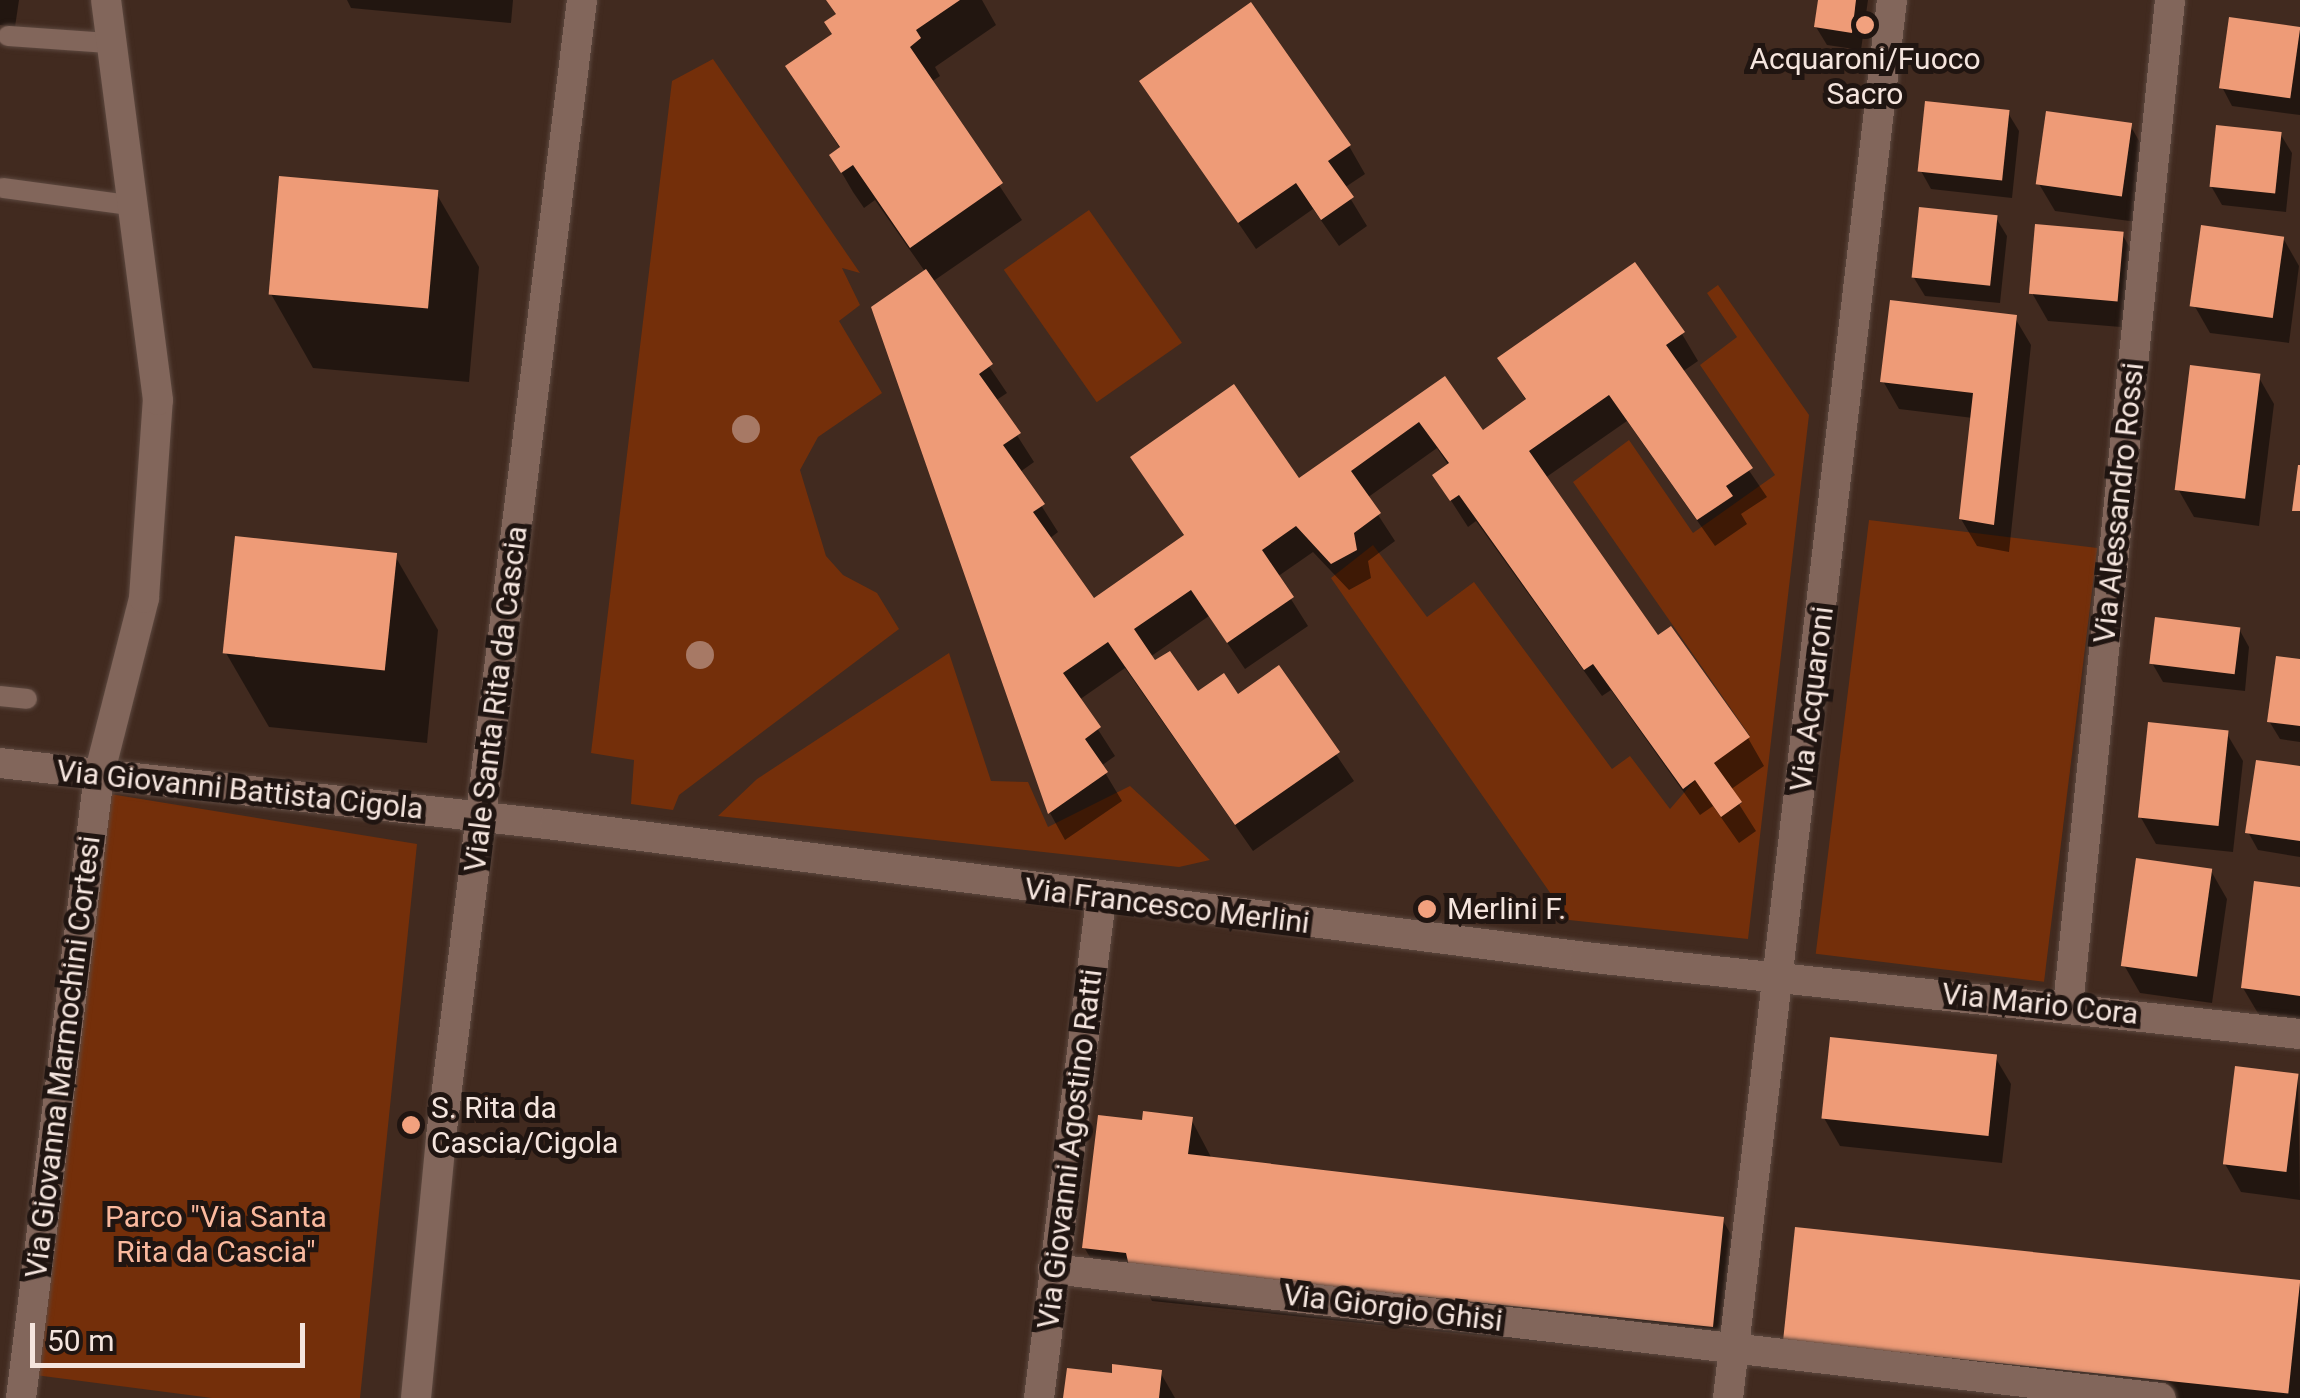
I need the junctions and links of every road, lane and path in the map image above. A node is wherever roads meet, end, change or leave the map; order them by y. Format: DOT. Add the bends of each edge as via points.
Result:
graph roads {
  1 [pos="106,0"];
  2 [pos="582,0"];
  3 [pos="1892,0"];
  4 [pos="2170,0"];
  5 [pos="8,36"];
  6 [pos="109,43"];
  7 [pos="3,188"];
  8 [pos="129,204"];
  9 [pos="0,696"];
  10 [pos="27,699"];
  11 [pos="0,763"];
  12 [pos="99,775"];
  13 [pos="479,816"];
  14 [pos="555,825"];
  15 [pos="1101,899"];
  16 [pos="1780,975"];
  17 [pos="2068,1006"];
  18 [pos="2300,1034"];
  19 [pos="1053,1269"];
  20 [pos="1733,1349"];
  21 [pos="21,1398"];
  22 [pos="416,1398"];
  23 [pos="1040,1398"];
  24 [pos="1728,1398"];
  25 [pos="2161,1398"];
  1 -- 6 [label="street, Via Giovanna Marmochini Cortesi"];
  2 -- 13 [label="street, Viale Santa Rita da Cascia"];
  3 -- 16 [label="street, Via Acquaroni"];
  4 -- 17 [label="street, Via Alessandro Rossi"];
  5 -- 6 [label="lane"];
  6 -- 8 [label="street, Via Giovanna Marmochini Cortesi"];
  7 -- 8 [label="lane"];
  8 -- 12 [label="street, Via Giovanna Marmochini Cortesi" via="158,400 144,598"];
  9 -- 10 [label="lane"];
  11 -- 12 [label="street, Via Giovanni Battista Cigola"];
  12 -- 13 [label="street, Via Giovanni Battista Cigola"];
  12 -- 21 [label="street, Via Giovanna Marmochini Cortesi"];
  13 -- 14 [label="street, Via Giovanni Battista Cigola"];
  13 -- 22 [label="street, Viale Santa Rita da Cascia"];
  14 -- 15 [label="street, Via Francesco Merlini"];
  15 -- 16 [label="street, Via Francesco Merlini"];
  15 -- 19 [label="street, Via Giovanni Agostino Ratti"];
  16 -- 17 [label="street, Via Mario Cora"];
  16 -- 20 [label="street, Via Acquaroni"];
  17 -- 18 [label="street, Via Mario Cora"];
  19 -- 20 [label="street, Via Giorgio Ghisi"];
  19 -- 23 [label="street, Via Giovanni Agostino Ratti"];
  20 -- 24 [label="street, Via Acquaroni"];
  20 -- 25 [label="street, Via Giorgio Ghisi"];
}
